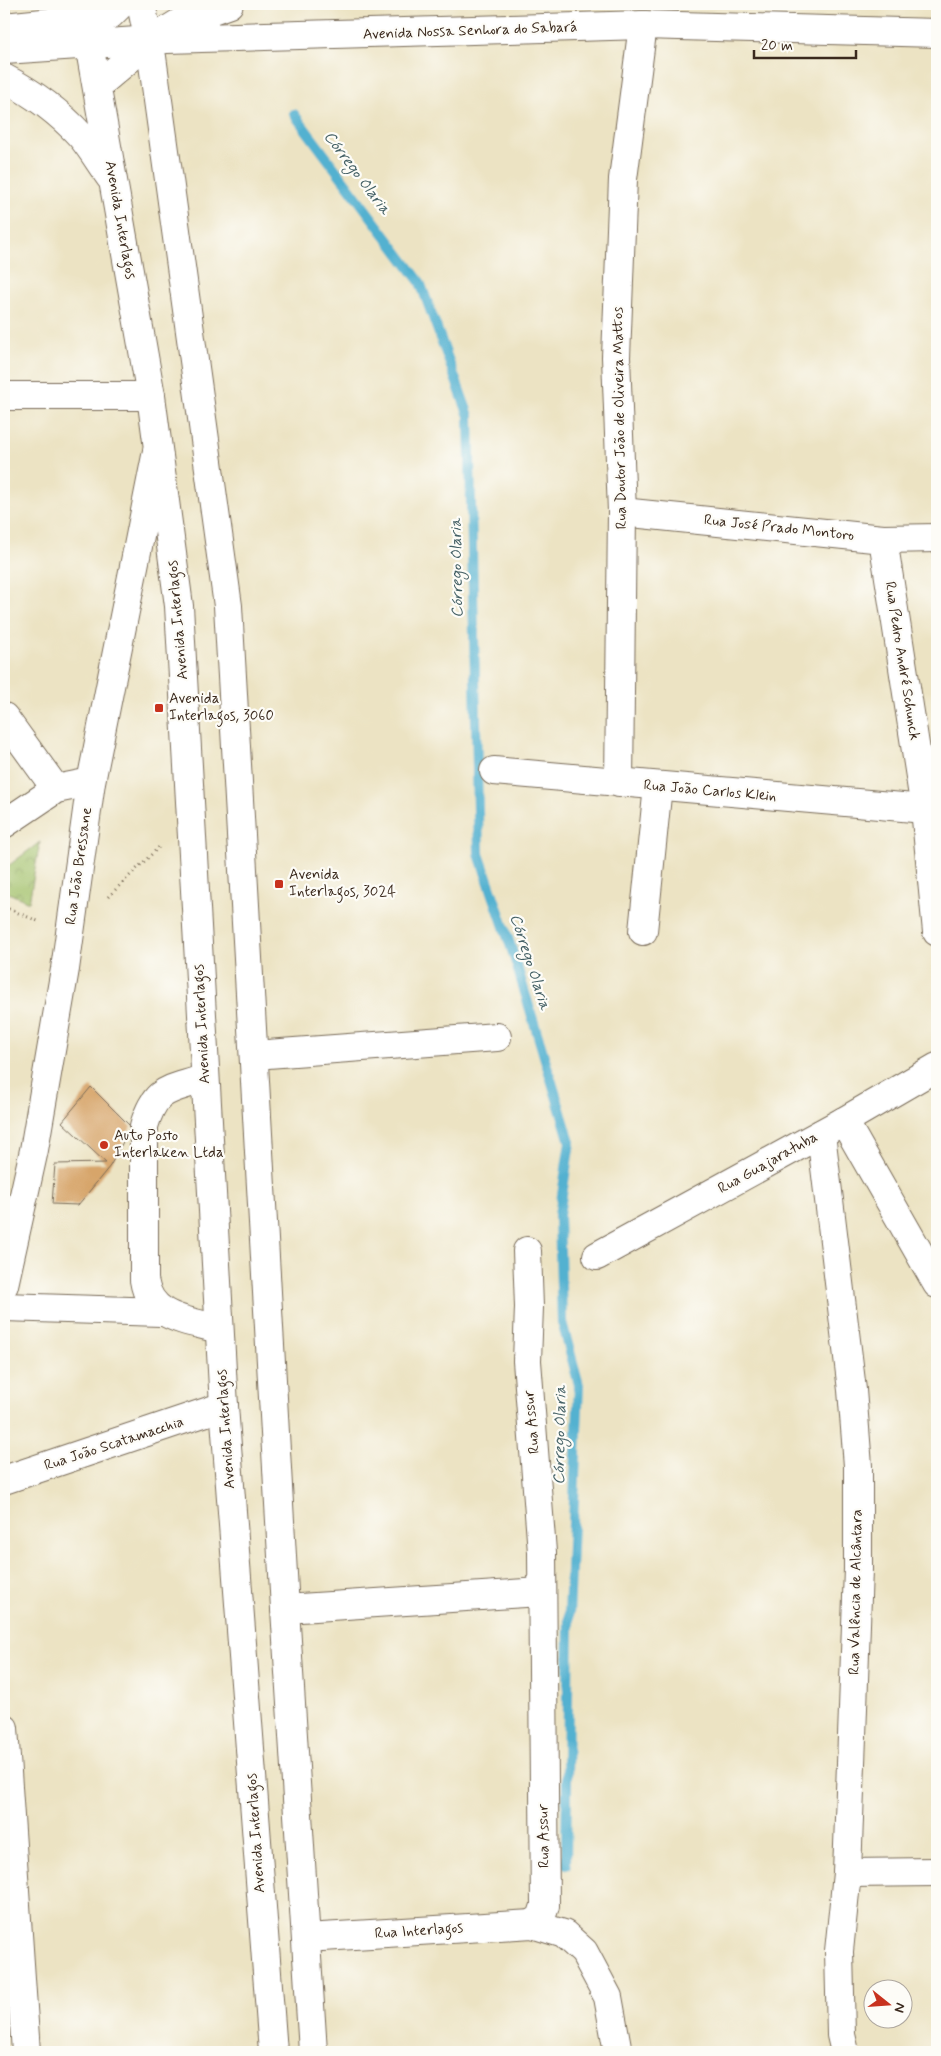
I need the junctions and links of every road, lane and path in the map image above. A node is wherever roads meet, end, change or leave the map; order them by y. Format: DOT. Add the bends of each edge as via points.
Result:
graph roads {
  1 [pos="121,4"];
  2 [pos="141,4"];
  3 [pos="229,4"];
  4 [pos="83,22"];
  5 [pos="643,25"];
  6 [pos="4,27"];
  7 [pos="937,33"];
  8 [pos="150,41"];
  9 [pos="4,50"];
  10 [pos="4,78"];
  11 [pos="97,86"];
  12 [pos="114,182"];
  13 [pos="4,396"];
  14 [pos="151,396"];
  15 [pos="158,446"];
  16 [pos="622,512"];
  17 [pos="937,538"];
  18 [pos="883,539"];
  19 [pos="4,716"];
  20 [pos="494,771"];
  21 [pos="91,782"];
  22 [pos="619,783"];
  23 [pos="658,786"];
  24 [pos="56,789"];
  25 [pos="926,809"];
  26 [pos="191,816"];
  27 [pos="4,824"];
  28 [pos="105,900"];
  29 [pos="4,907"];
  30 [pos="643,931"];
  31 [pos="937,932"];
  32 [pos="70,935"];
  33 [pos="497,1037"];
  34 [pos="254,1055"];
  35 [pos="937,1067"];
  36 [pos="205,1078"];
  37 [pos="832,1128"];
  38 [pos="527,1251"];
  39 [pos="597,1256"];
  40 [pos="937,1284"];
  41 [pos="4,1285"];
  42 [pos="4,1307"];
  43 [pos="161,1312"];
  44 [pos="219,1329"];
  45 [pos="224,1406"];
  46 [pos="4,1480"];
  47 [pos="541,1592"];
  48 [pos="285,1609"];
  49 [pos="4,1728"];
  50 [pos="937,1872"];
  51 [pos="846,1873"];
  52 [pos="532,1924"];
  53 [pos="306,1938"];
  54 [pos="26,2052"];
  55 [pos="273,2052"];
  56 [pos="313,2052"];
  57 [pos="618,2052"];
  58 [pos="845,2052"];
  1 -- 4 [label="street" via="110,15"];
  2 -- 8 [label="street"];
  3 -- 8 [label="street" via="184,20"];
  4 -- 6 [label="street"];
  4 -- 8 [label="street, Avenida Nossa Senhora do Sabará"];
  4 -- 9 [label="street, Avenida Nossa Senhora do Sabará"];
  4 -- 11 [label="street, Avenida Interlagos"];
  5 -- 7 [label="street, Avenida Nossa Senhora do Sabará"];
  5 -- 8 [label="street, Avenida Nossa Senhora do Sabará"];
  5 -- 16 [label="street, Rua Doutor João de Oliveira Mattos" via="623,179 616,357"];
  8 -- 11 [label="street"];
  8 -- 34 [label="street" via="228,606"];
  10 -- 12 [label="street" via="52,109 80,136"];
  11 -- 12 [label="street, Avenida Interlagos"];
  12 -- 14 [label="street, Avenida Interlagos"];
  13 -- 14 [label="street"];
  14 -- 15 [label="street, Avenida Interlagos"];
  15 -- 21 [label="street, Rua João Bressane"];
  15 -- 26 [label="street, Avenida Interlagos" via="179,606"];
  16 -- 18 [label="street, Rua José Prado Montoro"];
  16 -- 22 [label="street, Rua Doutor João de Oliveira Mattos"];
  17 -- 18 [label="street, Rua José Prado Montoro"];
  18 -- 25 [label="street, Rua Pedro André Schunck"];
  19 -- 24 [label="street"];
  20 -- 22 [label="street, Rua João Carlos Klein"];
  21 -- 24 [label="street"];
  21 -- 32 [label="street, Rua João Bressane"];
  22 -- 23 [label="street, Rua João Carlos Klein"];
  23 -- 25 [label="street, Rua João Carlos Klein"];
  23 -- 30 [label="street"];
  24 -- 27 [label="street"];
  25 -- 31 [label="street, Rua Pedro André Schunck"];
  26 -- 28 [label="path"];
  26 -- 36 [label="street, Avenida Interlagos"];
  29 -- 32 [label="path"];
  32 -- 41 [label="street, Rua João Bressane" via="34,1150"];
  33 -- 34 [label="street"];
  34 -- 48 [label="street"];
  35 -- 37 [label="street, Rua Guajaratuba"];
  36 -- 43 [label="street" via="158,1095 144,1126 144,1280 146,1293"];
  36 -- 44 [label="street, Avenida Interlagos"];
  37 -- 39 [label="street, Rua Guajaratuba"];
  37 -- 40 [label="street"];
  37 -- 51 [label="street, Rua Valência de Alcântara" via="840,1303 858,1466 858,1569"];
  38 -- 47 [label="street, Rua Assur" via="527,1361 541,1517"];
  42 -- 43 [label="street"];
  43 -- 44 [label="street"];
  44 -- 45 [label="street, Avenida Interlagos"];
  45 -- 46 [label="street, Rua João Scatamacchia"];
  45 -- 55 [label="street, Avenida Interlagos"];
  47 -- 48 [label="street"];
  47 -- 52 [label="street, Rua Assur" via="545,1906 541,1918"];
  48 -- 53 [label="street"];
  49 -- 54 [label="street"];
  50 -- 51 [label="street"];
  51 -- 58 [label="street, Rua Valência de Alcântara" via="839,1950 841,2035"];
  52 -- 53 [label="street, Rua Interlagos"];
  52 -- 57 [label="street" via="564,1934 584,1952 608,1997"];
  53 -- 56 [label="street"];
}
